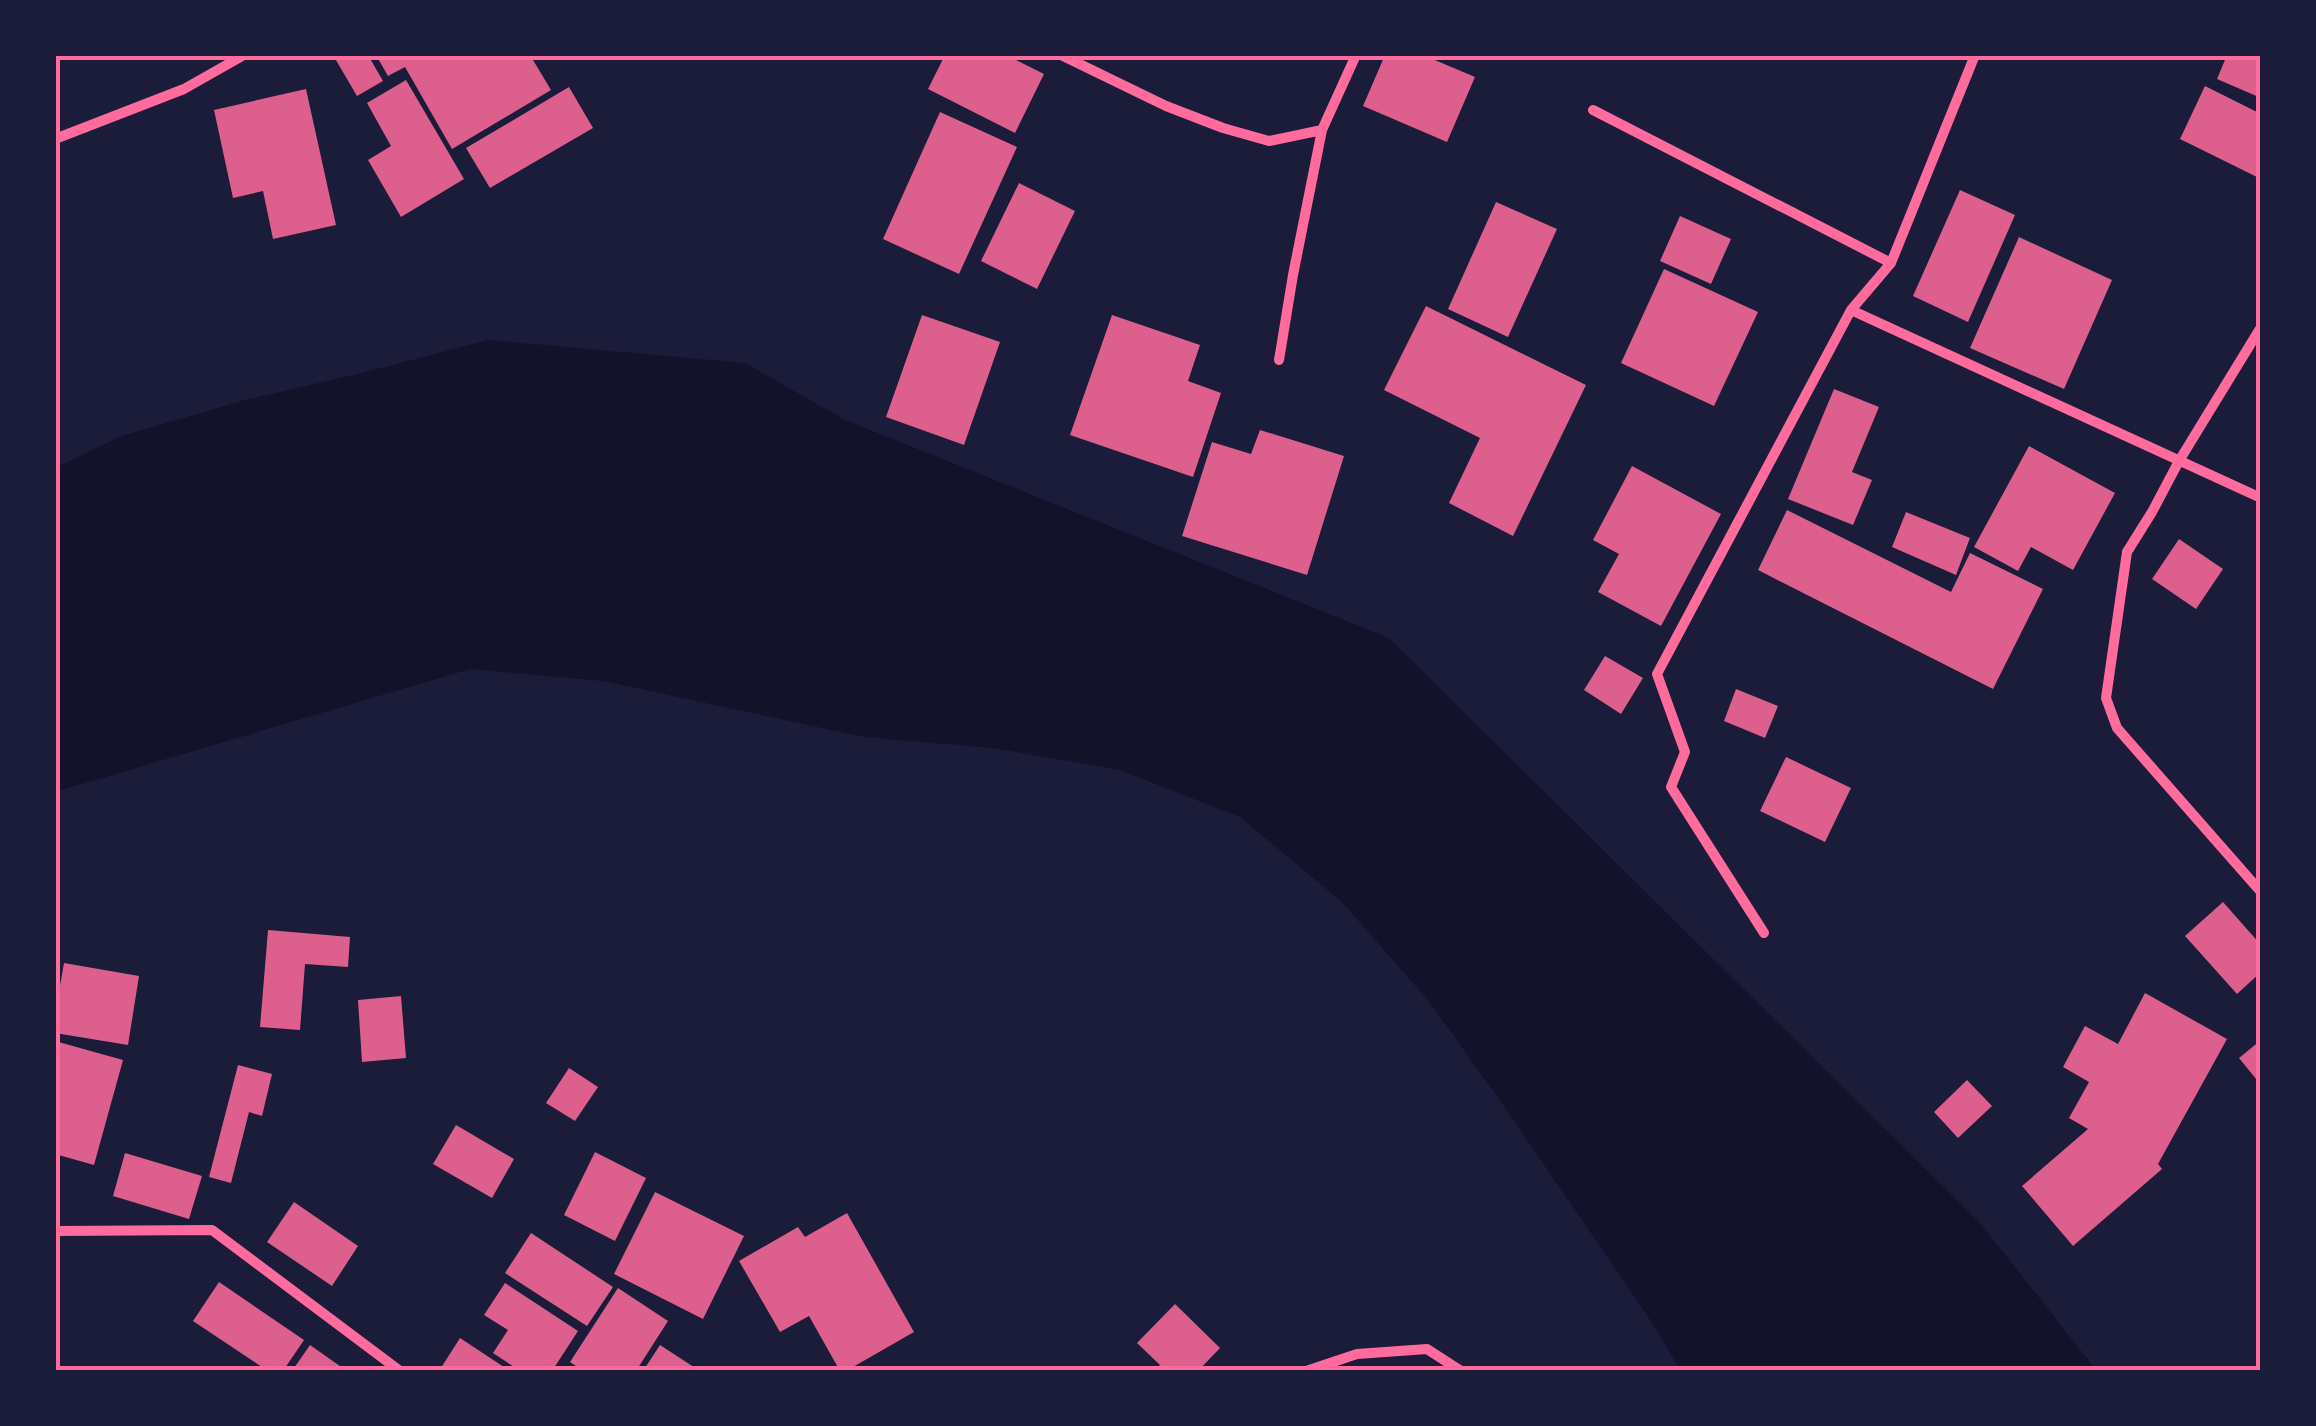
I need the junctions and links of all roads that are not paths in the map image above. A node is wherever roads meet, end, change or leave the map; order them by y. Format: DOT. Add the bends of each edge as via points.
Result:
graph roads {
  1 [pos="244,55"];
  2 [pos="1060,55"];
  3 [pos="1356,55"];
  4 [pos="1975,55"];
  5 [pos="1593,110"];
  6 [pos="1322,130"];
  7 [pos="55,139"];
  8 [pos="1890,263"];
  9 [pos="1851,310"];
  10 [pos="2261,328"];
  11 [pos="1279,360"];
  12 [pos="2179,461"];
  13 [pos="2261,498"];
  14 [pos="2261,892"];
  15 [pos="1764,933"];
  16 [pos="55,1231"];
  17 [pos="400,1371"];
  18 [pos="1306,1371"];
  19 [pos="1461,1371"];
  1 -- 7 [label="street" via="184,89"];
  2 -- 6 [label="street" via="1223,128 1269,141"];
  3 -- 6 [label="street"];
  4 -- 8 [label="street"];
  5 -- 8 [label="street"];
  6 -- 11 [label="street"];
  8 -- 9 [label="street"];
  9 -- 12 [label="street"];
  9 -- 15 [label="street" via="1657,674 1685,752 1671,788"];
  10 -- 12 [label="street"];
  12 -- 13 [label="street"];
  12 -- 14 [label="street" via="2127,552 2106,698 2117,728"];
  16 -- 17 [label="street" via="212,1230"];
  18 -- 19 [label="street" via="1357,1354 1427,1349"];
}
